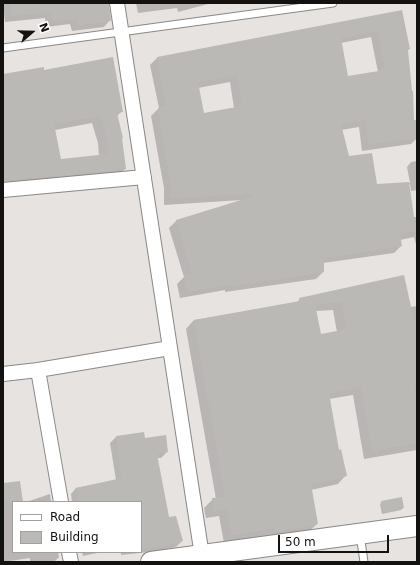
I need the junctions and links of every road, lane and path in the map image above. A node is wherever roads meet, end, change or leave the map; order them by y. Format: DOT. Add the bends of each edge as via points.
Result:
graph roads {
  1 [pos="117,3"];
  2 [pos="333,3"];
  3 [pos="122,32"];
  4 [pos="3,48"];
  5 [pos="144,177"];
  6 [pos="3,190"];
  7 [pos="170,348"];
  8 [pos="38,370"];
  9 [pos="3,374"];
  10 [pos="61,501"];
  11 [pos="417,526"];
  12 [pos="360,534"];
  13 [pos="202,556"];
  14 [pos="162,561"];
  15 [pos="364,562"];
  1 -- 3 [label="street"];
  2 -- 3 [label="lane"];
  3 -- 4 [label="lane"];
  3 -- 5 [label="street"];
  5 -- 6 [label="street"];
  5 -- 7 [label="street"];
  7 -- 8 [label="street"];
  7 -- 13 [label="street"];
  8 -- 9 [label="street"];
  8 -- 10 [label="street"];
  11 -- 12 [label="street"];
  12 -- 13 [label="street"];
  12 -- 15 [label="lane"];
  13 -- 14 [label="street"];
}
